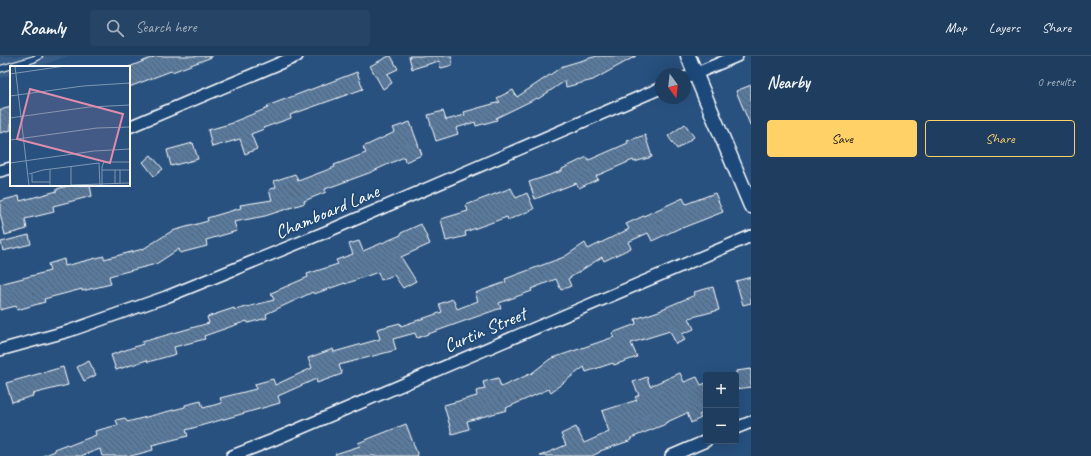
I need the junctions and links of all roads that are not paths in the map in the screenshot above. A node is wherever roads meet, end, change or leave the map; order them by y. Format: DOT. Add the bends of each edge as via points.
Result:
graph roads {
  1 [pos="39,56"];
  2 [pos="297,56"];
  3 [pos="688,56"];
  4 [pos="737,56"];
  5 [pos="10,66"];
  6 [pos="10,66"];
  7 [pos="689,68"];
  8 [pos="0,69"];
  9 [pos="691,75"];
  10 [pos="691,77"];
  11 [pos="655,91"];
  12 [pos="130,128"];
  13 [pos="10,168"];
  14 [pos="0,171"];
  15 [pos="751,206"];
  16 [pos="751,236"];
  17 [pos="0,350"];
  18 [pos="751,422"];
  19 [pos="739,427"];
  20 [pos="703,442"];
  21 [pos="232,456"];
  22 [pos="671,456"];
  1 -- 5 [label="lane"];
  2 -- 12 [label="street"];
  3 -- 7 [label="street"];
  4 -- 9 [label="street"];
  6 -- 8 [label="lane"];
  10 -- 15 [label="street"];
  11 -- 17 [label="street, Chamboard Lane" via="333,229 166,297 70,331"];
  13 -- 14 [label="street"];
  16 -- 21 [label="street, Curtin Street"];
  18 -- 19 [label="street"];
  20 -- 22 [label="street"];
}
